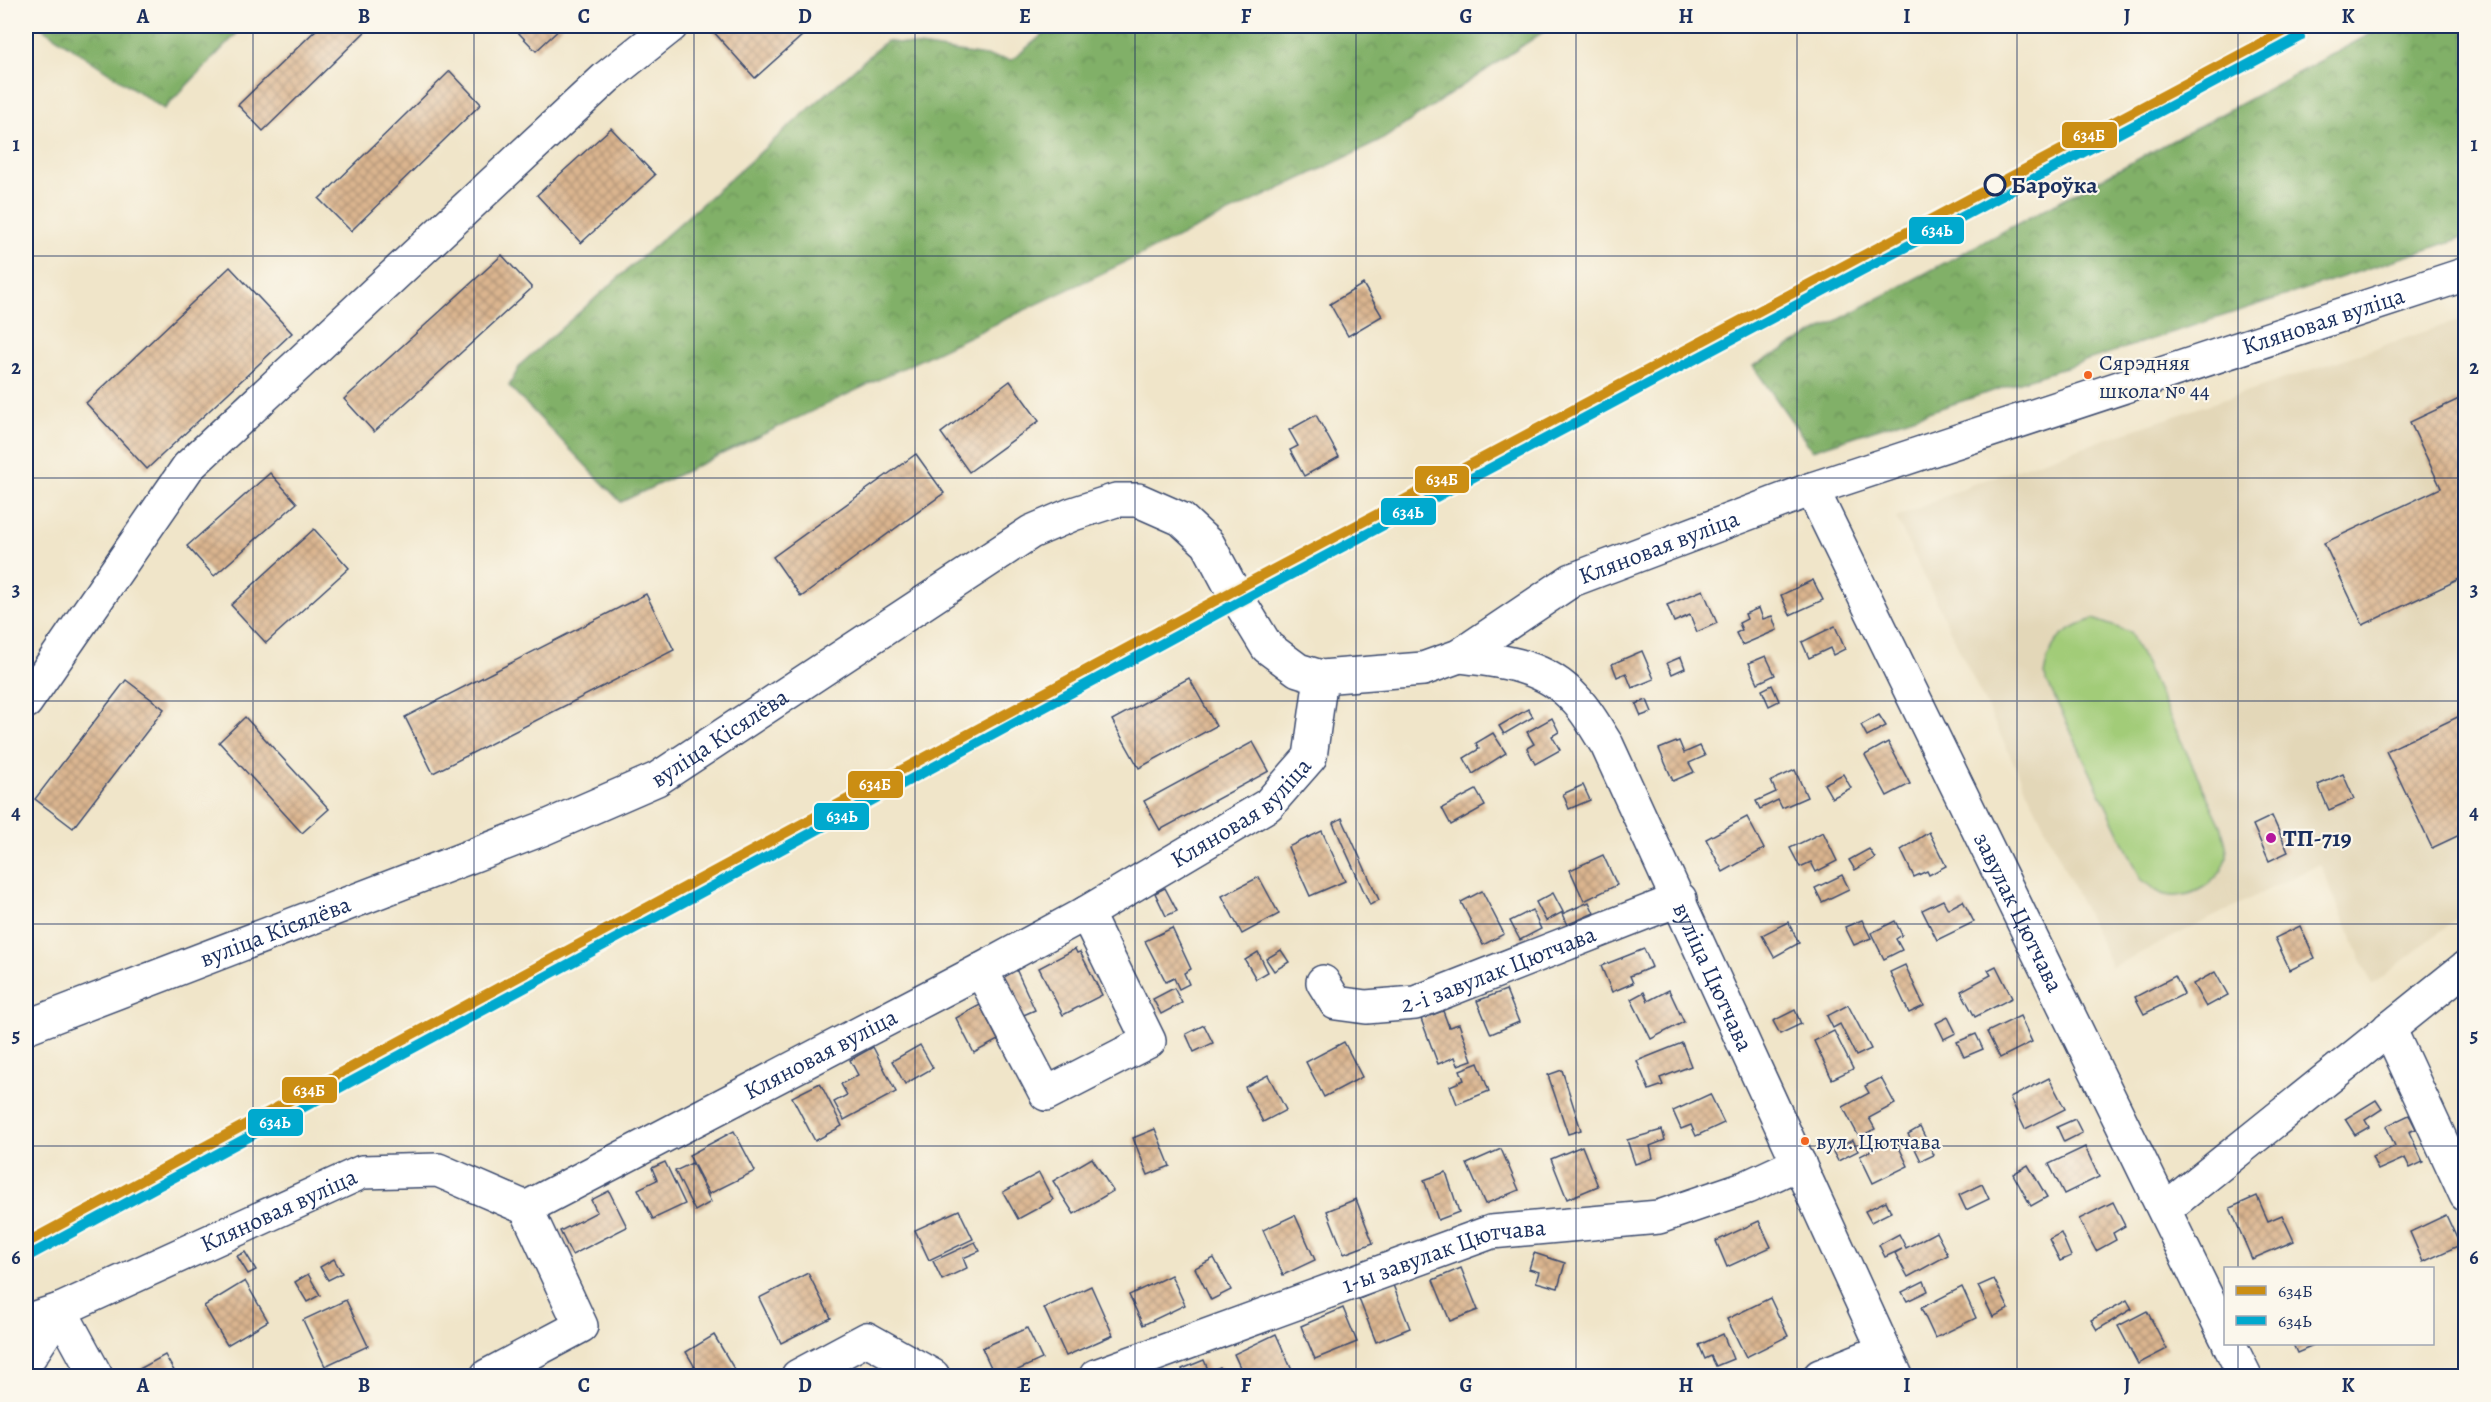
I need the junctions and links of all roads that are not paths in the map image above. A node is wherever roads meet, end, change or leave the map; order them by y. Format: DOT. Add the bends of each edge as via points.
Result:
graph roads {
  1 [pos="670,26"];
  2 [pos="2466,274"];
  3 [pos="1812,489"];
  4 [pos="1459,656"];
  5 [pos="1321,677"];
  6 [pos="26,702"];
  7 [pos="1680,899"];
  8 [pos="1086,913"];
  9 [pos="2466,967"];
  10 [pos="981,970"];
  11 [pos="1323,982"];
  12 [pos="26,1027"];
  13 [pos="2389,1028"];
  14 [pos="1799,1163"];
  15 [pos="2466,1195"];
  16 [pos="526,1208"];
  17 [pos="2164,1209"];
  18 [pos="60,1310"];
  19 [pos="26,1321"];
  20 [pos="2224,1333"];
  21 [pos="2229,1345"];
  22 [pos="26,1362"];
  23 [pos="1890,1364"];
  24 [pos="96,1377"];
  25 [pos="487,1377"];
  26 [pos="798,1377"];
  27 [pos="933,1377"];
  28 [pos="1096,1377"];
  29 [pos="1820,1377"];
  30 [pos="2245,1377"];
  1 -- 6 [label="street" via="607,77 188,467"];
  2 -- 3 [label="street, Кляновая вуліца"];
  3 -- 4 [label="street, Кляновая вуліца" via="1572,580"];
  3 -- 17 [label="street, завулак Цютчава"];
  4 -- 5 [label="street, Кляновая вуліца" via="1423,669"];
  4 -- 7 [label="street, вуліца Цютчава" via="1506,661 1546,674 1575,698 1607,745"];
  5 -- 8 [label="street, Кляновая вуліца" via="1310,757 1268,805"];
  5 -- 12 [label="street, вуліца Кісялёва" via="1298,670 1267,648 1208,544 1181,519 1138,500 1116,500 1031,532 657,779 542,829"];
  7 -- 11 [label="street, 2-і завулак Цютчава" via="1415,1004 1366,1007 1336,1003"];
  7 -- 14 [label="street, вуліца Цютчава"];
  8 -- 10 [label="street, Кляновая вуліца"];
  8 -- 10 [label="street" via="1149,1041 1046,1094"];
  9 -- 13 [label="street"];
  10 -- 16 [label="street, Кляновая вуліца"];
  13 -- 15 [label="street"];
  13 -- 17 [label="street"];
  14 -- 23 [label="street, вуліца Цютчава"];
  14 -- 28 [label="street, 1-ы завулак Цютчава" via="1747,1187 1659,1217 1491,1232"];
  16 -- 18 [label="street, Кляновая вуліца" via="438,1170 362,1172"];
  16 -- 25 [label="street" via="582,1326"];
  17 -- 20 [label="street, завулак Цютчава"];
  18 -- 19 [label="street, Кляновая вуліца"];
  18 -- 22 [label="street"];
  18 -- 24 [label="street"];
  21 -- 30 [label="street"];
  23 -- 29 [label="street"];
  26 -- 27 [label="street" via="867,1339"];
}
